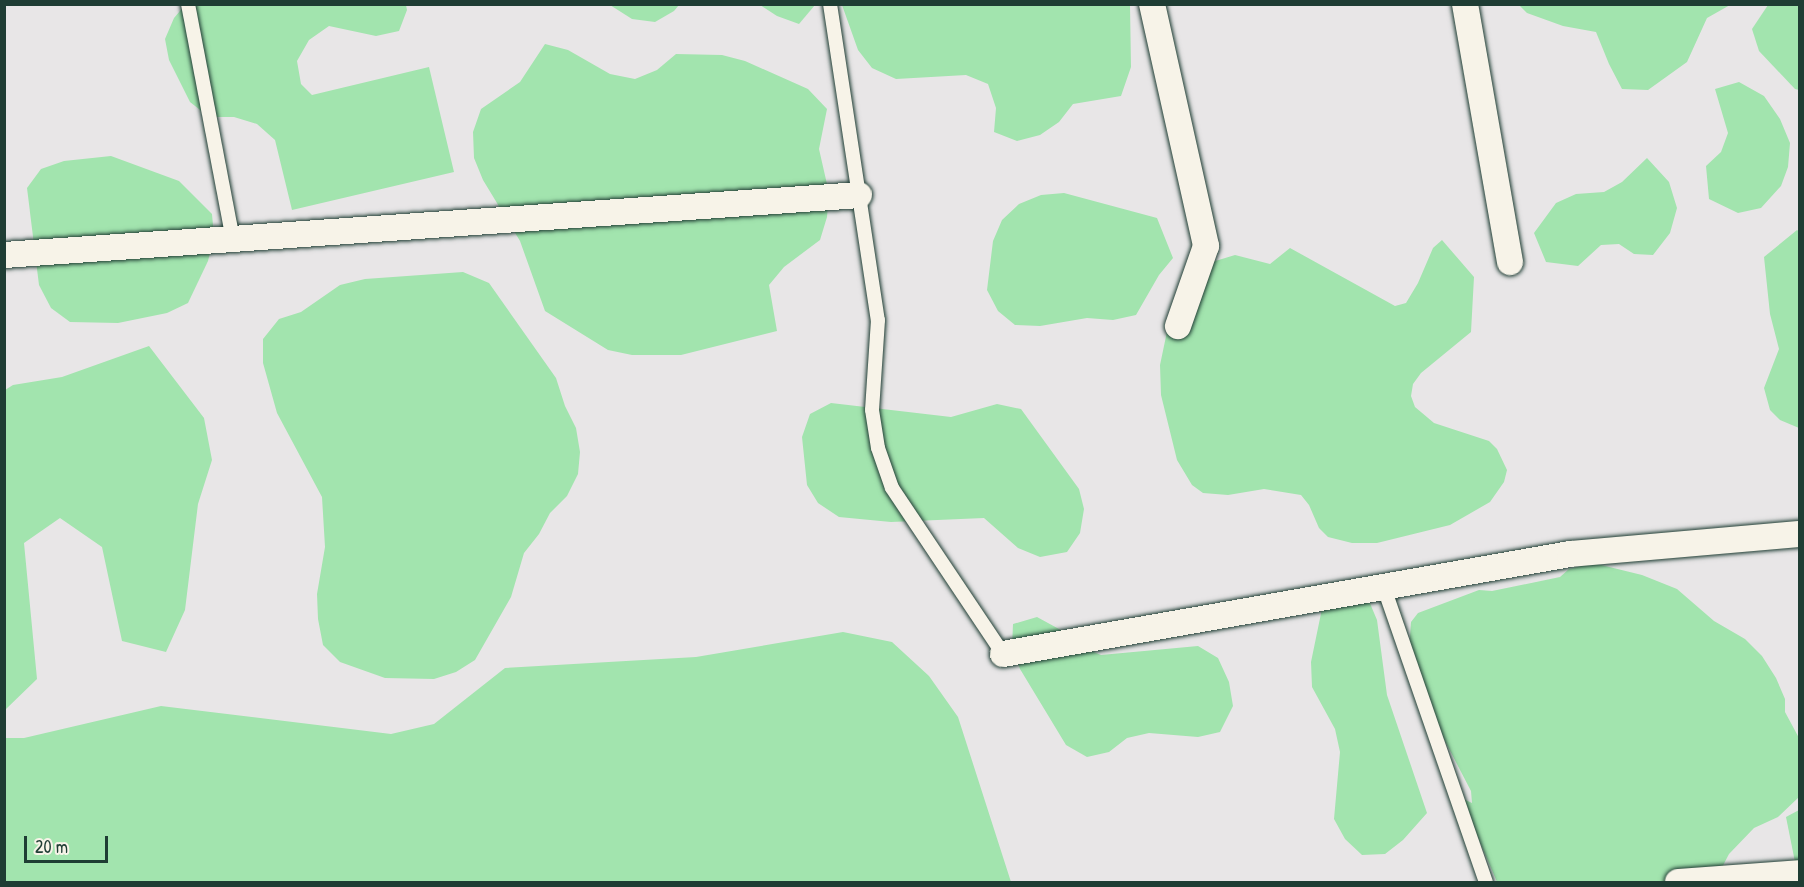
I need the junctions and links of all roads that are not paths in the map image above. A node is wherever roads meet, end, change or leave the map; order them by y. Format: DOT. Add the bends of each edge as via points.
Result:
graph roads {
  1 [pos="188,4"];
  2 [pos="830,4"];
  3 [pos="1152,4"];
  4 [pos="1465,4"];
  5 [pos="859,195"];
  6 [pos="233,239"];
  7 [pos="4,255"];
  8 [pos="1510,262"];
  9 [pos="1178,326"];
  10 [pos="1800,534"];
  11 [pos="1383,585"];
  12 [pos="1003,654"];
  13 [pos="1800,873"];
  14 [pos="1486,882"];
  15 [pos="1678,882"];
  1 -- 6 [label="lane"];
  2 -- 5 [label="lane"];
  3 -- 9 [label="street" via="1206,246"];
  4 -- 8 [label="street"];
  5 -- 6 [label="street"];
  5 -- 12 [label="lane" via="878,320 872,410 878,448 892,488"];
  6 -- 7 [label="street"];
  10 -- 11 [label="street" via="1570,554"];
  11 -- 12 [label="street"];
  11 -- 14 [label="lane"];
  13 -- 15 [label="street"];
}
